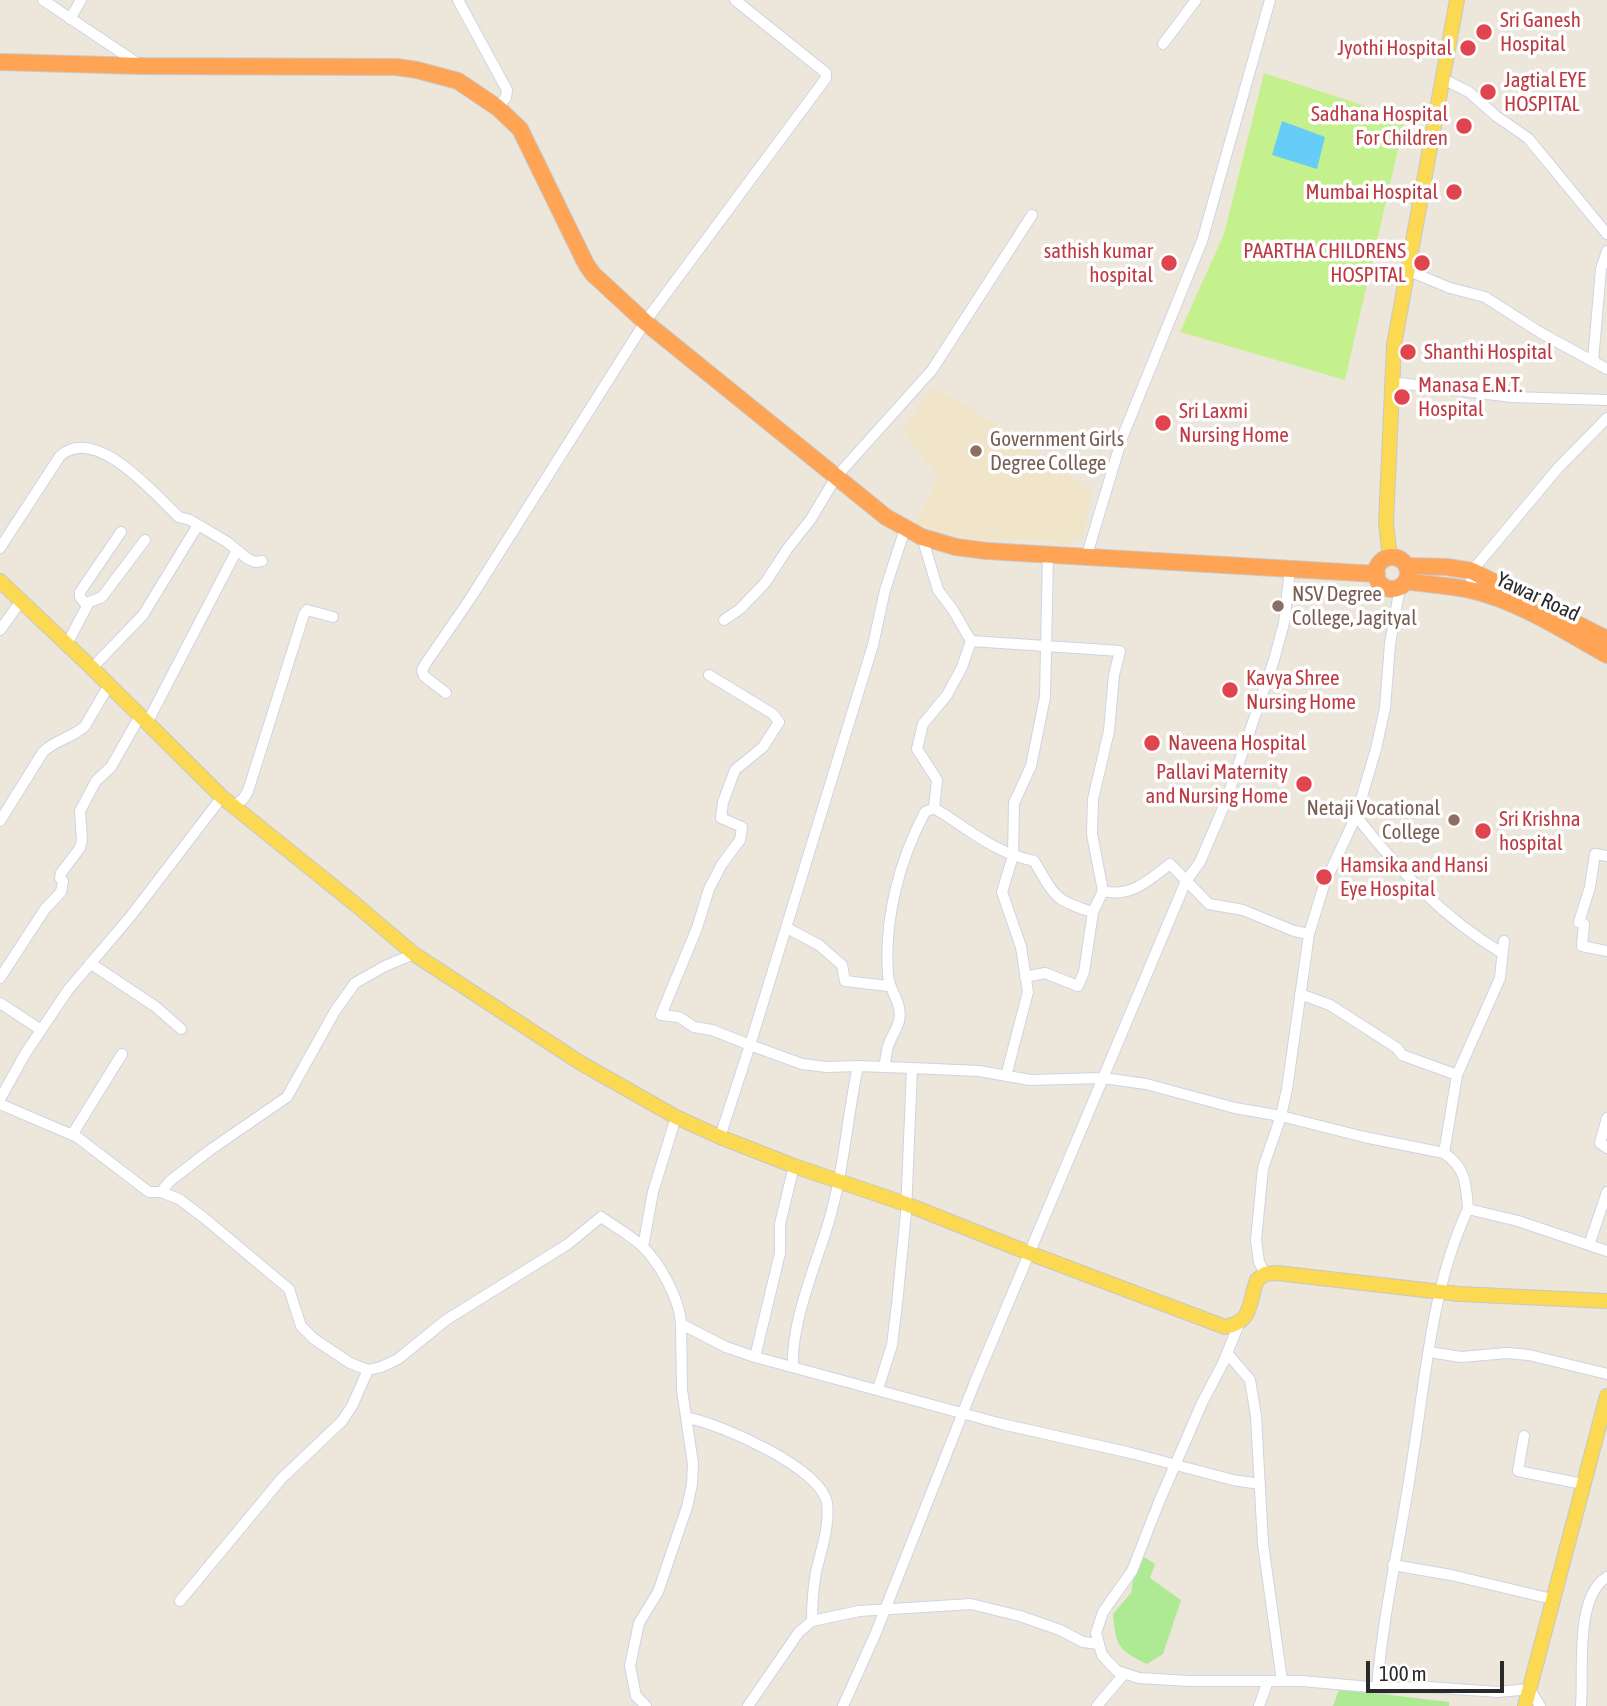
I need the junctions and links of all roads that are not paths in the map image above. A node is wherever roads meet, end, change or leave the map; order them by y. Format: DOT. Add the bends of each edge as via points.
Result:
graph roads {
  1 [pos="43,0"];
  2 [pos="81,0"];
  3 [pos="458,0"];
  4 [pos="735,0"];
  5 [pos="1196,0"];
  6 [pos="1269,0"];
  7 [pos="1457,0"];
  8 [pos="70,19"];
  9 [pos="1163,44"];
  10 [pos="0,62"];
  11 [pos="143,66"];
  12 [pos="1444,79"];
  13 [pos="498,108"];
  14 [pos="1032,215"];
  15 [pos="1607,234"];
  16 [pos="1607,251"];
  17 [pos="1409,271"];
  18 [pos="645,322"];
  19 [pos="1593,360"];
  20 [pos="1607,369"];
  21 [pos="1391,382"];
  22 [pos="1607,400"];
  23 [pos="1607,418"];
  24 [pos="836,477"];
  25 [pos="198,525"];
  26 [pos="905,529"];
  27 [pos="121,532"];
  28 [pos="922,537"];
  29 [pos="145,540"];
  30 [pos="0,548"];
  31 [pos="237,550"];
  32 [pos="1048,555"];
  33 [pos="1086,558"];
  34 [pos="1390,558"];
  35 [pos="262,561"];
  36 [pos="1290,569"];
  37 [pos="1472,571"];
  38 [pos="1377,574"];
  39 [pos="1404,578"];
  40 [pos="0,582"];
  41 [pos="1470,590"];
  42 [pos="21,601"];
  43 [pos="87,603"];
  44 [pos="333,617"];
  45 [pos="724,620"];
  46 [pos="0,630"];
  47 [pos="1607,639"];
  48 [pos="971,641"];
  49 [pos="67,645"];
  50 [pos="1047,646"];
  51 [pos="1607,655"];
  52 [pos="92,668"];
  53 [pos="709,675"];
  54 [pos="109,685"];
  55 [pos="446,693"];
  56 [pos="143,719"];
  57 [pos="228,802"];
  58 [pos="934,808"];
  59 [pos="1356,816"];
  60 [pos="0,821"];
  61 [pos="1013,856"];
  62 [pos="1607,856"];
  63 [pos="1186,881"];
  64 [pos="1103,891"];
  65 [pos="1093,912"];
  66 [pos="787,928"];
  67 [pos="1309,934"];
  68 [pos="1607,951"];
  69 [pos="414,954"];
  70 [pos="90,963"];
  71 [pos="1026,977"];
  72 [pos="0,978"];
  73 [pos="888,986"];
  74 [pos="1300,994"];
  75 [pos="0,1003"];
  76 [pos="181,1029"];
  77 [pos="41,1030"];
  78 [pos="750,1045"];
  79 [pos="122,1054"];
  80 [pos="858,1066"];
  81 [pos="884,1067"];
  82 [pos="912,1068"];
  83 [pos="1457,1074"];
  84 [pos="1006,1076"];
  85 [pos="1103,1078"];
  86 [pos="0,1102"];
  87 [pos="1281,1116"];
  88 [pos="676,1117"];
  89 [pos="1607,1118"];
  90 [pos="72,1135"];
  91 [pos="720,1137"];
  92 [pos="1607,1148"];
  93 [pos="1444,1153"];
  94 [pos="794,1166"];
  95 [pos="838,1181"];
  96 [pos="161,1192"];
  97 [pos="1607,1192"];
  98 [pos="906,1203"];
  99 [pos="1468,1209"];
  100 [pos="1590,1245"];
  101 [pos="643,1247"];
  102 [pos="1607,1251"];
  103 [pos="1030,1253"];
  104 [pos="1265,1274"];
  105 [pos="1440,1292"];
  106 [pos="1607,1301"];
  107 [pos="681,1324"];
  108 [pos="1239,1324"];
  109 [pos="1429,1352"];
  110 [pos="1227,1353"];
  111 [pos="755,1357"];
  112 [pos="793,1367"];
  113 [pos="368,1370"];
  114 [pos="1607,1374"];
  115 [pos="878,1389"];
  116 [pos="1607,1396"];
  117 [pos="963,1412"];
  118 [pos="688,1418"];
  119 [pos="1524,1436"];
  120 [pos="1600,1449"];
  121 [pos="1175,1465"];
  122 [pos="1260,1484"];
  123 [pos="1583,1484"];
  124 [pos="1393,1565"];
  125 [pos="1607,1577"];
  126 [pos="1552,1599"];
  127 [pos="180,1601"];
  128 [pos="884,1609"];
  129 [pos="812,1621"];
  130 [pos="1099,1644"];
  131 [pos="1124,1674"];
  132 [pos="1268,1681"];
  133 [pos="1282,1681"];
  134 [pos="1377,1688"];
  135 [pos="1530,1690"];
  136 [pos="646,1706"];
  137 [pos="748,1706"];
  138 [pos="843,1706"];
  139 [pos="1097,1706"];
  140 [pos="1259,1706"];
  141 [pos="1525,1706"];
  142 [pos="1540,1706"];
  143 [pos="1581,1706"];
  1 -- 8 [label="street"];
  2 -- 8 [label="street"];
  3 -- 13 [label="street" via="507,90"];
  4 -- 18 [label="street" via="827,73 826,78"];
  5 -- 9 [label="street"];
  6 -- 33 [label="street" via="1202,241 1122,438"];
  7 -- 12 [label="main road"];
  8 -- 11 [label="street"];
  10 -- 11 [label="highway"];
  11 -- 13 [label="highway" via="396,67 458,81"];
  12 -- 15 [label="street" via="1469,92 1528,138"];
  12 -- 17 [label="main road"];
  13 -- 18 [label="highway" via="527,140 586,264"];
  14 -- 24 [label="street" via="932,370"];
  16 -- 19 [label="street" via="1601,269"];
  17 -- 19 [label="street" via="1485,297"];
  17 -- 21 [label="main road"];
  18 -- 24 [label="highway"];
  18 -- 55 [label="street" via="422,670"];
  19 -- 20 [label="street"];
  21 -- 22 [label="street" via="1512,397"];
  21 -- 34 [label="main road" via="1386,523"];
  23 -- 37 [label="street" via="1558,468"];
  24 -- 26 [label="highway"];
  24 -- 45 [label="street" via="765,583"];
  25 -- 30 [label="street" via="179,517 117,460 82,447 60,456"];
  25 -- 31 [label="street"];
  25 -- 52 [label="street" via="143,615"];
  26 -- 28 [label="highway"];
  26 -- 66 [label="street"];
  27 -- 43 [label="street" via="80,592"];
  28 -- 32 [label="highway" via="956,547"];
  28 -- 48 [label="street" via="938,590"];
  29 -- 43 [label="street" via="103,597"];
  31 -- 35 [label="street" via="248,559"];
  31 -- 56 [label="street"];
  32 -- 33 [label="highway"];
  32 -- 50 [label="street"];
  33 -- 36 [label="highway"];
  34 -- 38 [label="highway" via="1380,563"];
  34 -- 39 [label="highway" via="1399,559"];
  36 -- 38 [label="highway"];
  36 -- 63 [label="street" via="1274,660 1226,801 1200,862"];
  37 -- 39 [label="highway" via="1447,567"];
  37 -- 41 [label="street"];
  37 -- 47 [label="highway"];
  38 -- 39 [label="highway" via="1384,587 1394,589"];
  39 -- 41 [label="highway, Yawar Road"];
  39 -- 59 [label="street" via="1390,644 1385,708"];
  40 -- 42 [label="main road"];
  41 -- 51 [label="highway, Yawar Road" via="1537,616"];
  42 -- 46 [label="street"];
  42 -- 49 [label="main road"];
  43 -- 49 [label="street"];
  44 -- 57 [label="street" via="313,610 304,614 248,791 243,799"];
  48 -- 50 [label="street"];
  48 -- 58 [label="street" via="947,695 923,724 917,749 937,780"];
  49 -- 52 [label="main road"];
  50 -- 61 [label="street" via="1045,697 1031,766 1014,803"];
  50 -- 64 [label="street" via="1120,651 1109,732 1093,799 1092,834"];
  52 -- 54 [label="main road"];
  53 -- 78 [label="street" via="773,713 779,722 763,747 735,770 721,818 742,827 740,840 709,889 661,1015 679,1017 694,1027"];
  54 -- 56 [label="main road"];
  54 -- 60 [label="street" via="85,726 43,752"];
  56 -- 57 [label="main road"];
  56 -- 72 [label="street" via="96,781 80,811 82,841 61,873 61,892"];
  57 -- 69 [label="main road"];
  57 -- 70 [label="street"];
  58 -- 61 [label="street" via="986,844"];
  58 -- 73 [label="street" via="925,812 914,832 893,898 887,933"];
  59 -- 67 [label="street" via="1324,885"];
  59 -- 83 [label="street" via="1423,892 1476,937 1503,947 1500,978"];
  61 -- 65 [label="street" via="1034,861 1053,895"];
  61 -- 71 [label="street" via="1002,892"];
  62 -- 68 [label="street" via="1595,854 1578,922 1584,924 1582,946"];
  63 -- 64 [label="street" via="1170,864 1134,890"];
  63 -- 67 [label="street" via="1209,904 1244,910"];
  63 -- 85 [label="street"];
  64 -- 65 [label="street"];
  65 -- 71 [label="street" via="1078,986 1045,973"];
  66 -- 73 [label="street" via="819,945 842,965 845,981"];
  66 -- 78 [label="street"];
  67 -- 74 [label="street"];
  69 -- 88 [label="main road" via="579,1062"];
  69 -- 96 [label="street" via="355,983 287,1097 210,1150"];
  70 -- 76 [label="street"];
  70 -- 77 [label="street"];
  71 -- 84 [label="street" via="1028,992"];
  73 -- 81 [label="street" via="900,1005"];
  74 -- 83 [label="street" via="1330,1005 1402,1055"];
  74 -- 87 [label="street"];
  75 -- 77 [label="street"];
  77 -- 86 [label="street"];
  78 -- 80 [label="street" via="802,1063"];
  78 -- 91 [label="street"];
  79 -- 90 [label="street"];
  80 -- 81 [label="street"];
  80 -- 95 [label="street"];
  81 -- 82 [label="street"];
  82 -- 84 [label="street"];
  82 -- 98 [label="street"];
  83 -- 93 [label="street"];
  84 -- 85 [label="street" via="1030,1080"];
  85 -- 87 [label="street"];
  85 -- 103 [label="street"];
  86 -- 90 [label="street"];
  87 -- 93 [label="street"];
  87 -- 104 [label="street" via="1263,1168 1256,1240"];
  88 -- 91 [label="main road"];
  88 -- 101 [label="street" via="653,1192"];
  89 -- 92 [label="street" via="1600,1143"];
  90 -- 96 [label="street" via="149,1192"];
  91 -- 94 [label="main road"];
  93 -- 99 [label="street" via="1457,1162 1466,1184"];
  94 -- 95 [label="main road"];
  94 -- 111 [label="street" via="780,1224 780,1253"];
  95 -- 98 [label="main road"];
  95 -- 112 [label="street" via="792,1348"];
  96 -- 113 [label="street" via="203,1217 289,1289 301,1326 314,1339"];
  97 -- 100 [label="street"];
  98 -- 103 [label="main road"];
  98 -- 115 [label="street" via="892,1345"];
  99 -- 100 [label="street"];
  99 -- 105 [label="street" via="1444,1268"];
  100 -- 102 [label="street"];
  101 -- 107 [label="street" via="681,1310"];
  101 -- 113 [label="street" via="601,1217 568,1244 446,1320 398,1359"];
  103 -- 108 [label="main road" via="1225,1327"];
  103 -- 117 [label="street"];
  104 -- 105 [label="main road"];
  104 -- 108 [label="main road" via="1257,1280 1250,1309"];
  105 -- 106 [label="main road"];
  105 -- 109 [label="street"];
  107 -- 111 [label="street"];
  107 -- 118 [label="street" via="682,1390"];
  108 -- 110 [label="street"];
  109 -- 114 [label="street" via="1461,1357 1529,1355"];
  109 -- 124 [label="street"];
  110 -- 121 [label="street"];
  110 -- 122 [label="street" via="1250,1380"];
  111 -- 112 [label="street"];
  112 -- 115 [label="street"];
  113 -- 127 [label="street" via="342,1421 282,1478"];
  115 -- 117 [label="street"];
  116 -- 120 [label="main road"];
  117 -- 121 [label="street"];
  117 -- 128 [label="street"];
  118 -- 129 [label="street" via="757,1444 804,1472 824,1493 827,1521 811,1601"];
  118 -- 136 [label="street" via="693,1464 687,1507 658,1592 639,1623 630,1666 636,1696"];
  119 -- 123 [label="street" via="1518,1471"];
  120 -- 123 [label="main road"];
  121 -- 122 [label="street"];
  121 -- 130 [label="street" via="1132,1571 1103,1612 1096,1633"];
  122 -- 133 [label="street" via="1263,1544"];
  123 -- 126 [label="main road"];
  124 -- 126 [label="street"];
  124 -- 134 [label="street"];
  125 -- 143 [label="street" via="1592,1593 1587,1611"];
  126 -- 135 [label="main road"];
  128 -- 129 [label="street"];
  128 -- 130 [label="street" via="971,1604"];
  128 -- 138 [label="street"];
  129 -- 137 [label="street" via="786,1648"];
  130 -- 131 [label="street" via="1102,1656"];
  131 -- 132 [label="street" via="1190,1681"];
  131 -- 139 [label="street"];
  132 -- 133 [label="street"];
  132 -- 140 [label="street"];
  133 -- 134 [label="street"];
  134 -- 135 [label="street"];
  135 -- 141 [label="main road"];
  135 -- 142 [label="street"];
}
